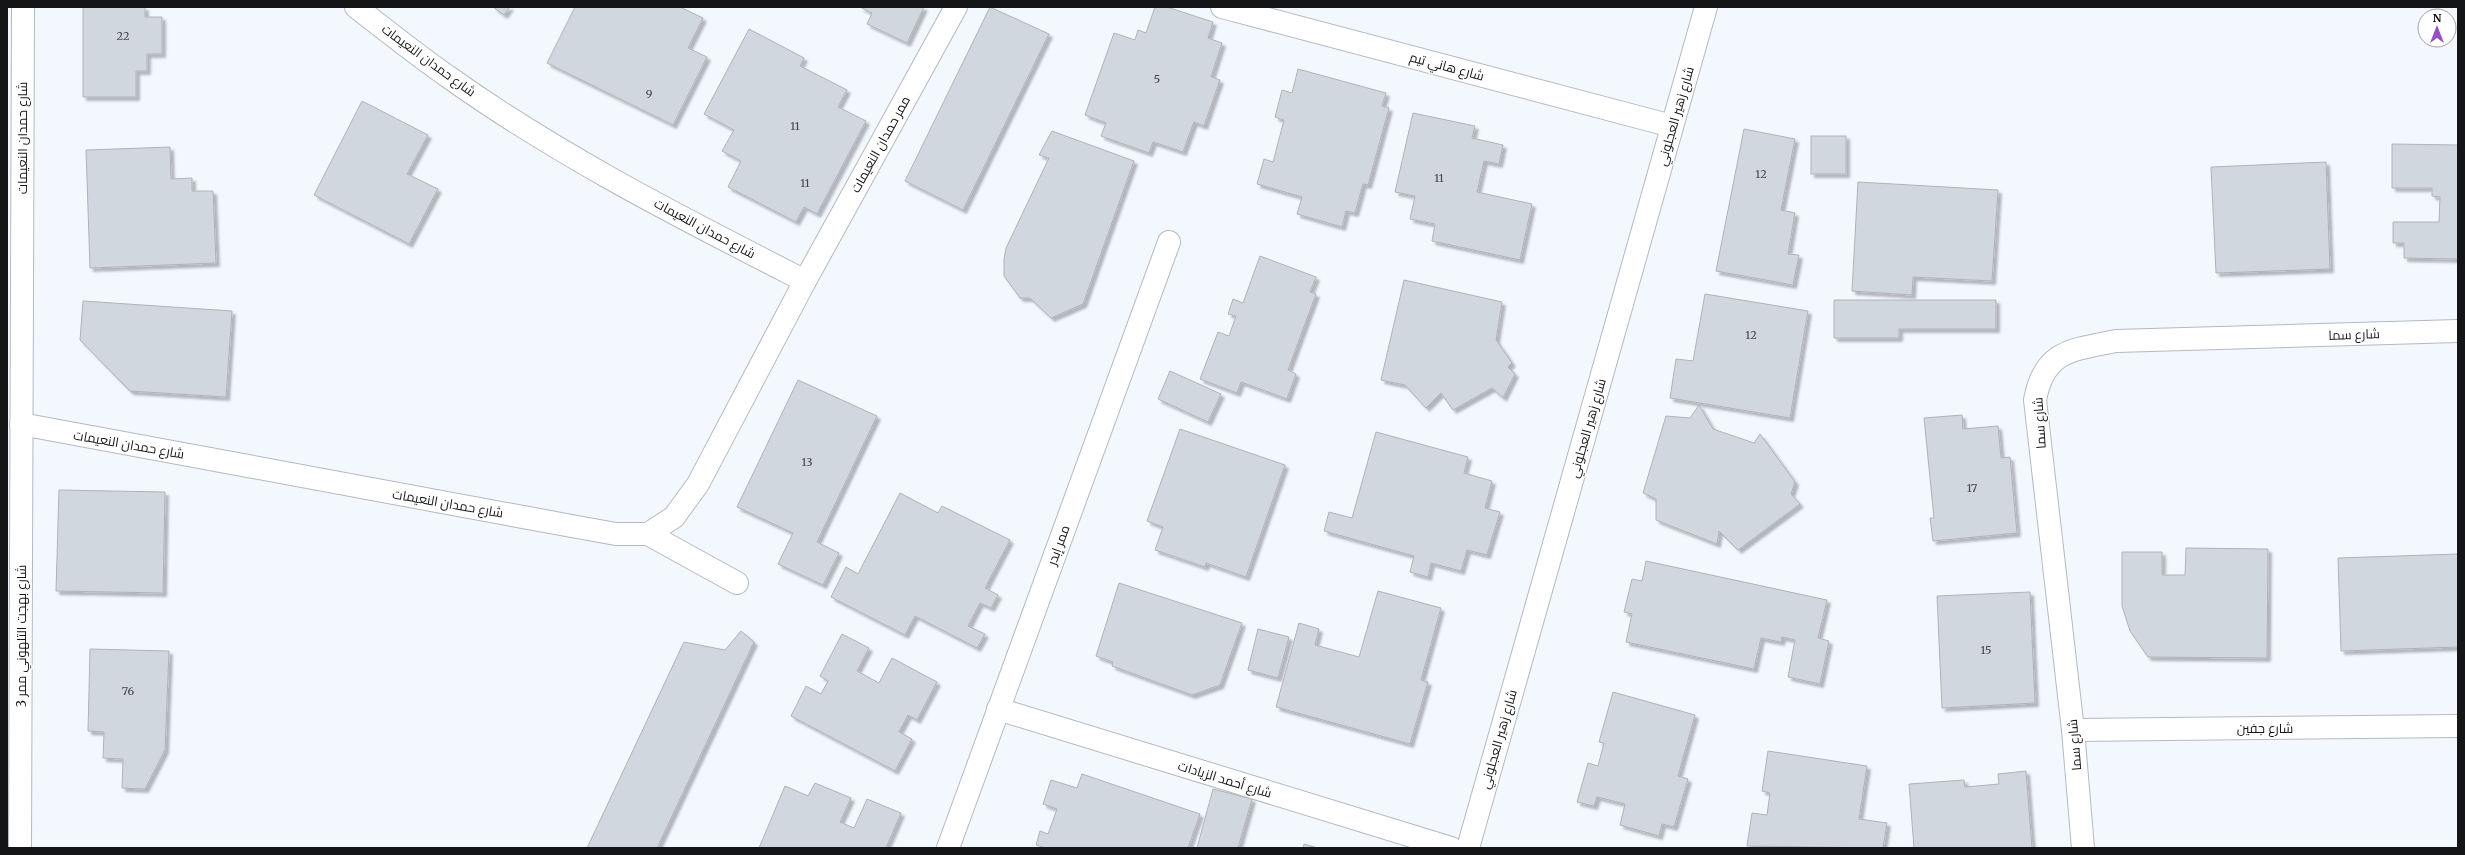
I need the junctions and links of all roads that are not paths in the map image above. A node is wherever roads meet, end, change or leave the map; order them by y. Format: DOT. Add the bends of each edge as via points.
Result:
graph roads {
  1 [pos="23,7"];
  2 [pos="356,7"];
  3 [pos="956,7"];
  4 [pos="1222,7"];
  5 [pos="1706,7"];
  6 [pos="1672,126"];
  7 [pos="1169,242"];
  8 [pos="805,281"];
  9 [pos="2458,331"];
  10 [pos="21,424"];
  11 [pos="648,534"];
  12 [pos="737,583"];
  13 [pos="998,709"];
  14 [pos="2458,726"];
  15 [pos="2073,730"];
  16 [pos="7,847"];
  17 [pos="10,848"];
  18 [pos="20,848"];
  19 [pos="948,848"];
  20 [pos="1451,848"];
  21 [pos="1468,848"];
  22 [pos="2083,848"];
  1 -- 10 [label="street, شارع حمدان النعيمات"];
  2 -- 8 [label="street, شارع حمدان النعيمات" via="451,79 562,150 693,223"];
  3 -- 8 [label="street, ممر حمدان النعيمات"];
  4 -- 6 [label="street, شارع هاني تيم"];
  5 -- 6 [label="street, شارع زهير العجلوني"];
  6 -- 21 [label="street, شارع زهير العجلوني"];
  7 -- 13 [label="street, ممر إبدر"];
  8 -- 11 [label="street" via="698,484 674,517"];
  9 -- 15 [label="street, شارع سما" via="2116,341 2073,350 2050,363 2039,380 2035,400"];
  10 -- 11 [label="street, شارع حمدان النعيمات" via="616,534"];
  10 -- 18 [label="street, شارع بهجت التلهوني ممر 3"];
  11 -- 12 [label="street, شارع حمدان النعيمات"];
  13 -- 19 [label="street, ممر إبدر"];
  13 -- 20 [label="street, شارع أحمد الزيادات"];
  14 -- 15 [label="street, شارع جفين"];
  15 -- 22 [label="street, شارع سما"];
  16 -- 17 [label="street"];
}
